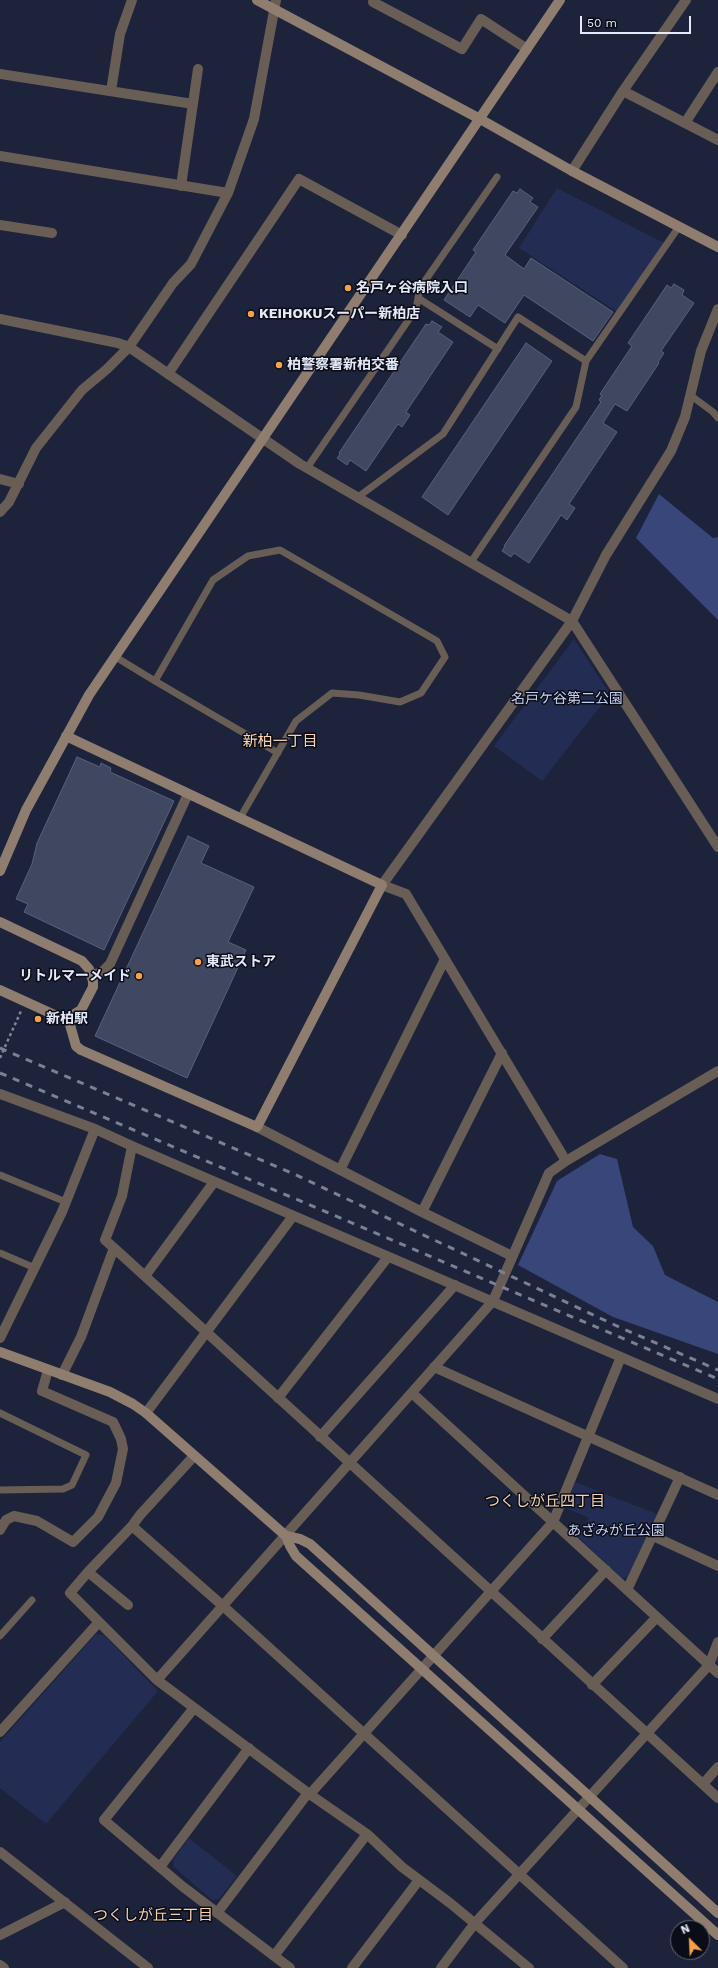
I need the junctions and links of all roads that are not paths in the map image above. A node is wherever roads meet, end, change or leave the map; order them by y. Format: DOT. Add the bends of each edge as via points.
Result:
graph roads {
  1 [pos="132,0"];
  2 [pos="257,0"];
  3 [pos="375,0"];
  4 [pos="560,0"];
  5 [pos="686,0"];
  6 [pos="276,5"];
  7 [pos="527,50"];
  8 [pos="198,69"];
  9 [pos="718,72"];
  10 [pos="0,74"];
  11 [pos="111,91"];
  12 [pos="623,91"];
  13 [pos="193,104"];
  14 [pos="480,120"];
  15 [pos="685,123"];
  16 [pos="718,140"];
  17 [pos="0,156"];
  18 [pos="572,171"];
  19 [pos="497,177"];
  20 [pos="180,186"];
  21 [pos="228,193"];
  22 [pos="0,225"];
  23 [pos="678,228"];
  24 [pos="52,233"];
  25 [pos="402,235"];
  26 [pos="718,247"];
  27 [pos="418,298"];
  28 [pos="718,309"];
  29 [pos="0,319"];
  30 [pos="129,347"];
  31 [pos="498,349"];
  32 [pos="586,361"];
  33 [pos="168,374"];
  34 [pos="690,395"];
  35 [pos="718,418"];
  36 [pos="263,438"];
  37 [pos="307,468"];
  38 [pos="0,479"];
  39 [pos="19,484"];
  40 [pos="358,497"];
  41 [pos="0,512"];
  42 [pos="471,562"];
  43 [pos="572,621"];
  44 [pos="114,656"];
  45 [pos="155,681"];
  46 [pos="66,736"];
  47 [pos="278,753"];
  48 [pos="188,794"];
  49 [pos="240,818"];
  50 [pos="718,847"];
  51 [pos="0,871"];
  52 [pos="382,885"];
  53 [pos="0,922"];
  54 [pos="445,959"];
  55 [pos="92,975"];
  56 [pos="0,990"];
  57 [pos="68,1018"];
  58 [pos="502,1053"];
  59 [pos="718,1071"];
  60 [pos="0,1094"];
  61 [pos="257,1127"];
  62 [pos="95,1130"];
  63 [pos="132,1146"];
  64 [pos="566,1161"];
  65 [pos="340,1170"];
  66 [pos="0,1175"];
  67 [pos="214,1182"];
  68 [pos="66,1202"];
  69 [pos="422,1212"];
  70 [pos="293,1216"];
  71 [pos="114,1248"];
  72 [pos="0,1252"];
  73 [pos="512,1256"];
  74 [pos="388,1257"];
  75 [pos="35,1268"];
  76 [pos="145,1276"];
  77 [pos="455,1285"];
  78 [pos="493,1301"];
  79 [pos="206,1332"];
  80 [pos="0,1338"];
  81 [pos="0,1352"];
  82 [pos="621,1357"];
  83 [pos="434,1367"];
  84 [pos="48,1370"];
  85 [pos="62,1375"];
  86 [pos="412,1393"];
  87 [pos="278,1398"];
  88 [pos="718,1399"];
  89 [pos="0,1413"];
  90 [pos="146,1413"];
  91 [pos="589,1436"];
  92 [pos="320,1437"];
  93 [pos="194,1456"];
  94 [pos="349,1464"];
  95 [pos="680,1477"];
  96 [pos="0,1490"];
  97 [pos="718,1495"];
  98 [pos="553,1522"];
  99 [pos="132,1526"];
  100 [pos="0,1530"];
  101 [pos="286,1536"];
  102 [pos="652,1536"];
  103 [pos="718,1566"];
  104 [pos="606,1570"];
  105 [pos="88,1572"];
  106 [pos="627,1590"];
  107 [pos="491,1592"];
  108 [pos="32,1600"];
  109 [pos="128,1605"];
  110 [pos="223,1606"];
  111 [pos="657,1617"];
  112 [pos="98,1622"];
  113 [pos="0,1636"];
  114 [pos="542,1639"];
  115 [pos="718,1642"];
  116 [pos="434,1655"];
  117 [pos="709,1665"];
  118 [pos="422,1668"];
  119 [pos="718,1673"];
  120 [pos="157,1680"];
  121 [pos="592,1685"];
  122 [pos="194,1708"];
  123 [pos="0,1732"];
  124 [pos="364,1734"];
  125 [pos="646,1734"];
  126 [pos="248,1748"];
  127 [pos="718,1767"];
  128 [pos="703,1784"];
  129 [pos="309,1794"];
  130 [pos="590,1796"];
  131 [pos="718,1798"];
  132 [pos="578,1809"];
  133 [pos="367,1834"];
  134 [pos="0,1852"];
  135 [pos="160,1866"];
  136 [pos="519,1874"];
  137 [pos="419,1880"];
  138 [pos="65,1902"];
  139 [pos="217,1913"];
  140 [pos="718,1913"];
  141 [pos="475,1924"];
  142 [pos="0,1935"];
  143 [pos="718,1935"];
  144 [pos="274,1956"];
  145 [pos="0,1965"];
  146 [pos="4,1968"];
  147 [pos="148,1968"];
  148 [pos="290,1968"];
  149 [pos="352,1968"];
  150 [pos="441,1968"];
  151 [pos="528,1968"];
  152 [pos="623,1968"];
  1 -- 11 [label="street" via="120,34"];
  2 -- 6 [label="street"];
  3 -- 7 [label="street" via="373,2 462,49 481,19"];
  4 -- 7 [label="street"];
  5 -- 12 [label="street"];
  6 -- 14 [label="street"];
  6 -- 21 [label="street" via="254,119"];
  7 -- 14 [label="street"];
  8 -- 13 [label="street"];
  9 -- 15 [label="street"];
  10 -- 11 [label="street"];
  11 -- 13 [label="street"];
  12 -- 15 [label="street"];
  12 -- 18 [label="street"];
  13 -- 20 [label="street"];
  14 -- 18 [label="street"];
  14 -- 25 [label="street"];
  15 -- 16 [label="street"];
  17 -- 20 [label="street"];
  18 -- 23 [label="street"];
  19 -- 27 [label="lane" via="420,288"];
  20 -- 21 [label="street"];
  21 -- 30 [label="street" via="191,264 172,283"];
  22 -- 24 [label="street"];
  23 -- 26 [label="street"];
  23 -- 32 [label="lane"];
  25 -- 33 [label="street" via="299,179"];
  25 -- 36 [label="street"];
  27 -- 31 [label="lane"];
  27 -- 37 [label="lane" via="416,308"];
  28 -- 34 [label="street" via="701,351"];
  29 -- 30 [label="street"];
  30 -- 33 [label="street"];
  30 -- 39 [label="street" via="78,395 36,448"];
  31 -- 32 [label="lane" via="518,317"];
  31 -- 40 [label="lane" via="443,434"];
  32 -- 42 [label="lane" via="576,407"];
  33 -- 36 [label="street"];
  34 -- 35 [label="lane"];
  34 -- 43 [label="street" via="685,417 671,451 606,555"];
  36 -- 37 [label="street"];
  36 -- 44 [label="street"];
  37 -- 40 [label="street"];
  38 -- 39 [label="street"];
  39 -- 41 [label="street"];
  40 -- 42 [label="street"];
  42 -- 43 [label="street"];
  43 -- 50 [label="street"];
  43 -- 52 [label="street"];
  44 -- 45 [label="lane"];
  44 -- 46 [label="street"];
  45 -- 47 [label="lane"];
  45 -- 47 [label="lane" via="213,580 248,556 280,550 437,641 445,656 421,693 400,702 359,694 332,693 296,721"];
  46 -- 48 [label="street"];
  46 -- 51 [label="street" via="26,810"];
  47 -- 49 [label="lane"];
  48 -- 49 [label="street"];
  48 -- 55 [label="street" via="110,964 102,972"];
  49 -- 52 [label="street"];
  52 -- 54 [label="street" via="406,894"];
  52 -- 61 [label="street"];
  53 -- 55 [label="street" via="82,961"];
  54 -- 58 [label="street"];
  54 -- 65 [label="street"];
  55 -- 57 [label="street" via="93,986 81,1010"];
  56 -- 57 [label="street" via="59,1018"];
  57 -- 61 [label="street" via="76,1046 81,1050"];
  58 -- 64 [label="street"];
  58 -- 69 [label="street"];
  59 -- 64 [label="street"];
  60 -- 62 [label="street"];
  61 -- 65 [label="street"];
  62 -- 63 [label="street"];
  62 -- 68 [label="street"];
  63 -- 67 [label="street"];
  63 -- 71 [label="street" via="122,1196 105,1240"];
  64 -- 73 [label="street" via="550,1173"];
  65 -- 69 [label="street"];
  66 -- 68 [label="lane"];
  67 -- 70 [label="street"];
  67 -- 76 [label="street"];
  68 -- 75 [label="street"];
  69 -- 73 [label="street"];
  70 -- 74 [label="street"];
  70 -- 79 [label="street"];
  71 -- 76 [label="street"];
  71 -- 85 [label="street" via="81,1336"];
  72 -- 75 [label="lane"];
  73 -- 78 [label="street"];
  74 -- 77 [label="street"];
  74 -- 87 [label="street"];
  75 -- 80 [label="street"];
  76 -- 79 [label="street"];
  77 -- 78 [label="street"];
  77 -- 92 [label="street"];
  78 -- 82 [label="street"];
  78 -- 83 [label="street"];
  79 -- 87 [label="street"];
  79 -- 90 [label="street"];
  81 -- 84 [label="street"];
  82 -- 88 [label="street"];
  82 -- 91 [label="street"];
  83 -- 86 [label="street"];
  83 -- 91 [label="street"];
  84 -- 85 [label="street"];
  84 -- 100 [label="street" via="42,1391 113,1422 123,1449 116,1482 98,1517 73,1542 37,1521 14,1516 6,1520"];
  85 -- 90 [label="street" via="110,1392"];
  86 -- 94 [label="street"];
  86 -- 98 [label="street"];
  87 -- 92 [label="street"];
  89 -- 96 [label="lane" via="86,1455 72,1485 63,1489"];
  90 -- 93 [label="street"];
  91 -- 95 [label="street"];
  91 -- 98 [label="street"];
  92 -- 94 [label="street"];
  93 -- 99 [label="street"];
  93 -- 101 [label="street"];
  94 -- 101 [label="street"];
  94 -- 107 [label="street"];
  95 -- 97 [label="street"];
  95 -- 102 [label="street"];
  98 -- 104 [label="street"];
  98 -- 107 [label="street"];
  99 -- 105 [label="street"];
  99 -- 110 [label="street"];
  101 -- 110 [label="street"];
  101 -- 116 [label="street" via="300,1538 310,1544"];
  101 -- 118 [label="street" via="296,1556"];
  102 -- 103 [label="street"];
  102 -- 106 [label="street"];
  104 -- 106 [label="street"];
  104 -- 114 [label="street"];
  105 -- 109 [label="street"];
  105 -- 112 [label="street" via="70,1593"];
  106 -- 111 [label="street"];
  107 -- 114 [label="street"];
  107 -- 116 [label="street"];
  108 -- 113 [label="lane"];
  110 -- 120 [label="street"];
  110 -- 124 [label="street"];
  111 -- 117 [label="street"];
  111 -- 121 [label="street"];
  112 -- 120 [label="street"];
  112 -- 123 [label="street"];
  114 -- 121 [label="street"];
  115 -- 117 [label="street"];
  116 -- 118 [label="street"];
  116 -- 130 [label="street"];
  117 -- 119 [label="street"];
  117 -- 125 [label="street"];
  118 -- 124 [label="street"];
  118 -- 132 [label="street"];
  120 -- 122 [label="street"];
  121 -- 125 [label="street"];
  122 -- 126 [label="street"];
  122 -- 135 [label="street" via="104,1820"];
  124 -- 129 [label="street"];
  124 -- 136 [label="street"];
  125 -- 128 [label="street"];
  125 -- 130 [label="street"];
  126 -- 129 [label="street"];
  126 -- 135 [label="street"];
  127 -- 128 [label="street"];
  128 -- 131 [label="street"];
  129 -- 133 [label="street"];
  129 -- 139 [label="street"];
  130 -- 132 [label="street"];
  130 -- 140 [label="street"];
  132 -- 136 [label="street"];
  132 -- 143 [label="street"];
  133 -- 137 [label="street"];
  133 -- 144 [label="street"];
  134 -- 138 [label="street"];
  135 -- 139 [label="street"];
  136 -- 141 [label="street"];
  136 -- 152 [label="street"];
  137 -- 141 [label="street"];
  137 -- 149 [label="street"];
  138 -- 142 [label="street"];
  138 -- 147 [label="street"];
  139 -- 144 [label="street"];
  141 -- 150 [label="street"];
  141 -- 151 [label="street"];
  144 -- 148 [label="street"];
  145 -- 146 [label="street"];
}
